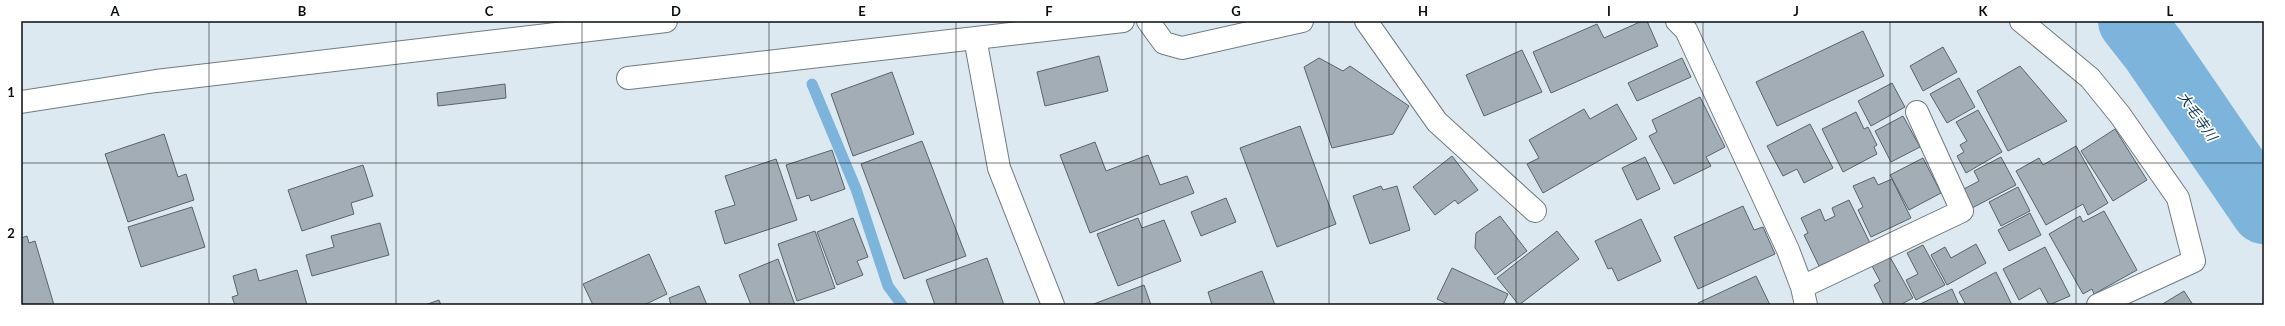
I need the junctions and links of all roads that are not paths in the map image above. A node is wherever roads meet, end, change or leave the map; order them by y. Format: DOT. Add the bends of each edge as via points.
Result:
graph roads {
  1 [pos="666,21"];
  2 [pos="1122,21"];
  3 [pos="1148,21"];
  4 [pos="1302,21"];
  5 [pos="1366,21"];
  6 [pos="1677,21"];
  7 [pos="2022,21"];
  8 [pos="976,38"];
  9 [pos="628,78"];
  10 [pos="21,102"];
  11 [pos="1917,112"];
  12 [pos="1535,210"];
  13 [pos="1804,296"];
  14 [pos="1053,305"];
  15 [pos="2098,305"];
  1 -- 10 [label="street" via="156,81"];
  2 -- 8 [label="street"];
  3 -- 4 [label="street" via="1164,43 1182,48"];
  5 -- 12 [label="street" via="1437,122"];
  6 -- 13 [label="street" via="1686,30 1742,149 1788,250"];
  7 -- 15 [label="street" via="2090,78 2120,115 2178,198 2194,261"];
  8 -- 9 [label="street"];
  8 -- 14 [label="street" via="999,168"];
  11 -- 13 [label="street" via="1962,211"];
}
